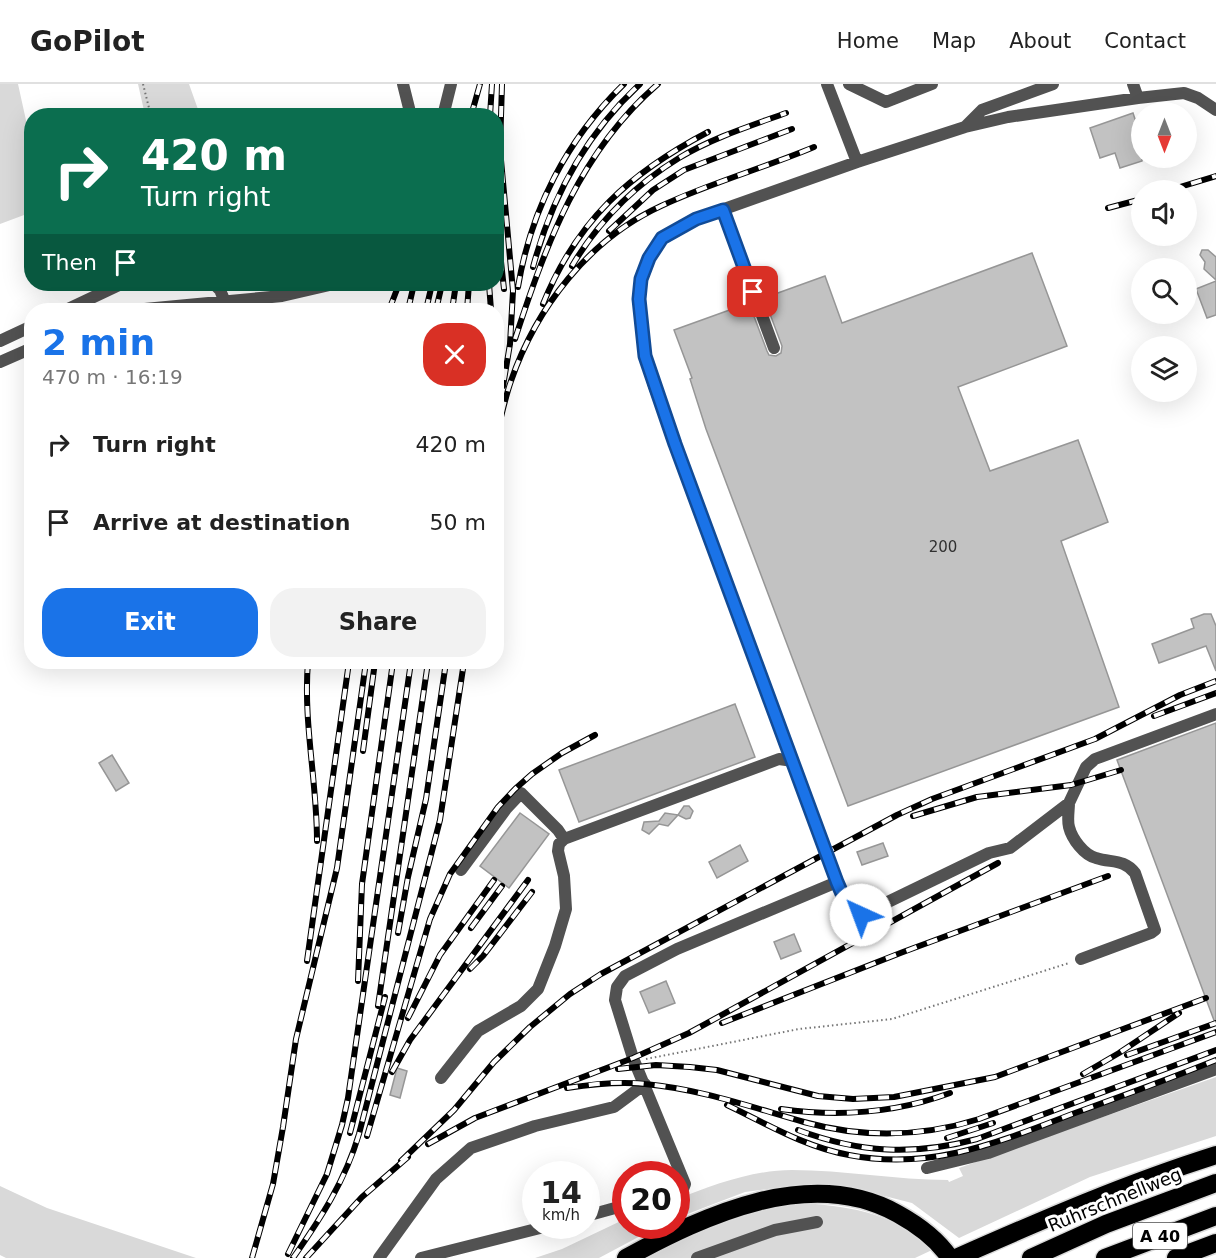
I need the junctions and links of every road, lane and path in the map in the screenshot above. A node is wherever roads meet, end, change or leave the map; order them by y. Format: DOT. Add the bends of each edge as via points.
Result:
graph roads {
  1 [pos="143,84"];
  2 [pos="403,84"];
  3 [pos="450,84"];
  4 [pos="827,84"];
  5 [pos="849,84"];
  6 [pos="932,84"];
  7 [pos="1053,84"];
  8 [pos="1132,84"];
  9 [pos="1138,98"];
  10 [pos="149,108"];
  11 [pos="409,108"];
  12 [pos="445,108"];
  13 [pos="1216,110"];
  14 [pos="965,127"];
  15 [pos="857,162"];
  16 [pos="723,210"];
  17 [pos="106,291"];
  18 [pos="220,291"];
  19 [pos="304,291"];
  20 [pos="225,302"];
  21 [pos="81,303"];
  22 [pos="214,303"];
  23 [pos="24,330"];
  24 [pos="0,341"];
  25 [pos="774,348"];
  26 [pos="24,352"];
  27 [pos="0,362"];
  28 [pos="1216,714"];
  29 [pos="793,760"];
  30 [pos="1069,803"];
  31 [pos="564,839"];
  32 [pos="461,870"];
  33 [pos="837,882"];
  34 [pos="1081,959"];
  35 [pos="635,1062"];
  36 [pos="1216,1069"];
  37 [pos="441,1078"];
  38 [pos="645,1084"];
  39 [pos="1216,1155"];
  40 [pos="676,1161"];
  41 [pos="927,1168"];
  42 [pos="1216,1183"];
  43 [pos="1216,1216"];
  44 [pos="818,1222"];
  45 [pos="522,1233"];
  46 [pos="1216,1244"];
  47 [pos="379,1258"];
  48 [pos="421,1258"];
  49 [pos="626,1258"];
  50 [pos="697,1258"];
  51 [pos="950,1258"];
  52 [pos="956,1258"];
  53 [pos="1031,1258"];
  54 [pos="1105,1258"];
  55 [pos="1176,1258"];
  1 -- 10 [label="path"];
  2 -- 11 [label="lane"];
  3 -- 12 [label="lane"];
  4 -- 15 [label="lane"];
  5 -- 6 [label="lane" via="886,102"];
  7 -- 14 [label="lane" via="982,110"];
  8 -- 9 [label="lane"];
  9 -- 13 [label="lane" via="1184,93"];
  9 -- 14 [label="lane"];
  14 -- 15 [label="lane"];
  15 -- 16 [label="lane"];
  16 -- 25 [label="lane"];
  16 -- 29 [label="lane" via="696,219 662,238 649,258 639,299 645,356"];
  17 -- 21 [label="lane"];
  18 -- 20 [label="lane"];
  19 -- 20 [label="lane"];
  20 -- 22 [label="lane"];
  23 -- 24 [label="lane"];
  26 -- 27 [label="lane"];
  28 -- 30 [label="lane" via="1095,759 1086,767"];
  29 -- 31 [label="lane" via="779,759"];
  29 -- 33 [label="lane"];
  30 -- 33 [label="lane" via="1011,848 990,853 861,915 850,912"];
  30 -- 34 [label="lane" via="1068,826 1083,850 1095,858 1115,860 1135,873 1155,930"];
  31 -- 32 [label="lane" via="522,793 506,808"];
  31 -- 37 [label="lane" via="558,851 566,909 538,989 521,1006 478,1031"];
  33 -- 35 [label="lane" via="676,950 625,976 615,999"];
  34 -- 35 [label="path" via="892,1019 799,1029"];
  35 -- 38 [label="lane"];
  36 -- 41 [label="lane" via="988,1153"];
  38 -- 40 [label="lane"];
  38 -- 47 [label="lane" via="614,1107 536,1126 471,1148 436,1179"];
  39 -- 52 [label="highway" via="1057,1214"];
  42 -- 53 [label="highway, Ruhrschnellweg / A 40" via="1106,1224"];
  43 -- 54 [label="highway, A 40"];
  44 -- 50 [label="lane" via="775,1230"];
  45 -- 48 [label="lane"];
  46 -- 55 [label="highway"];
  49 -- 51 [label="highway" via="722,1212 768,1199 807,1195 866,1200 892,1210 923,1229"];
}
